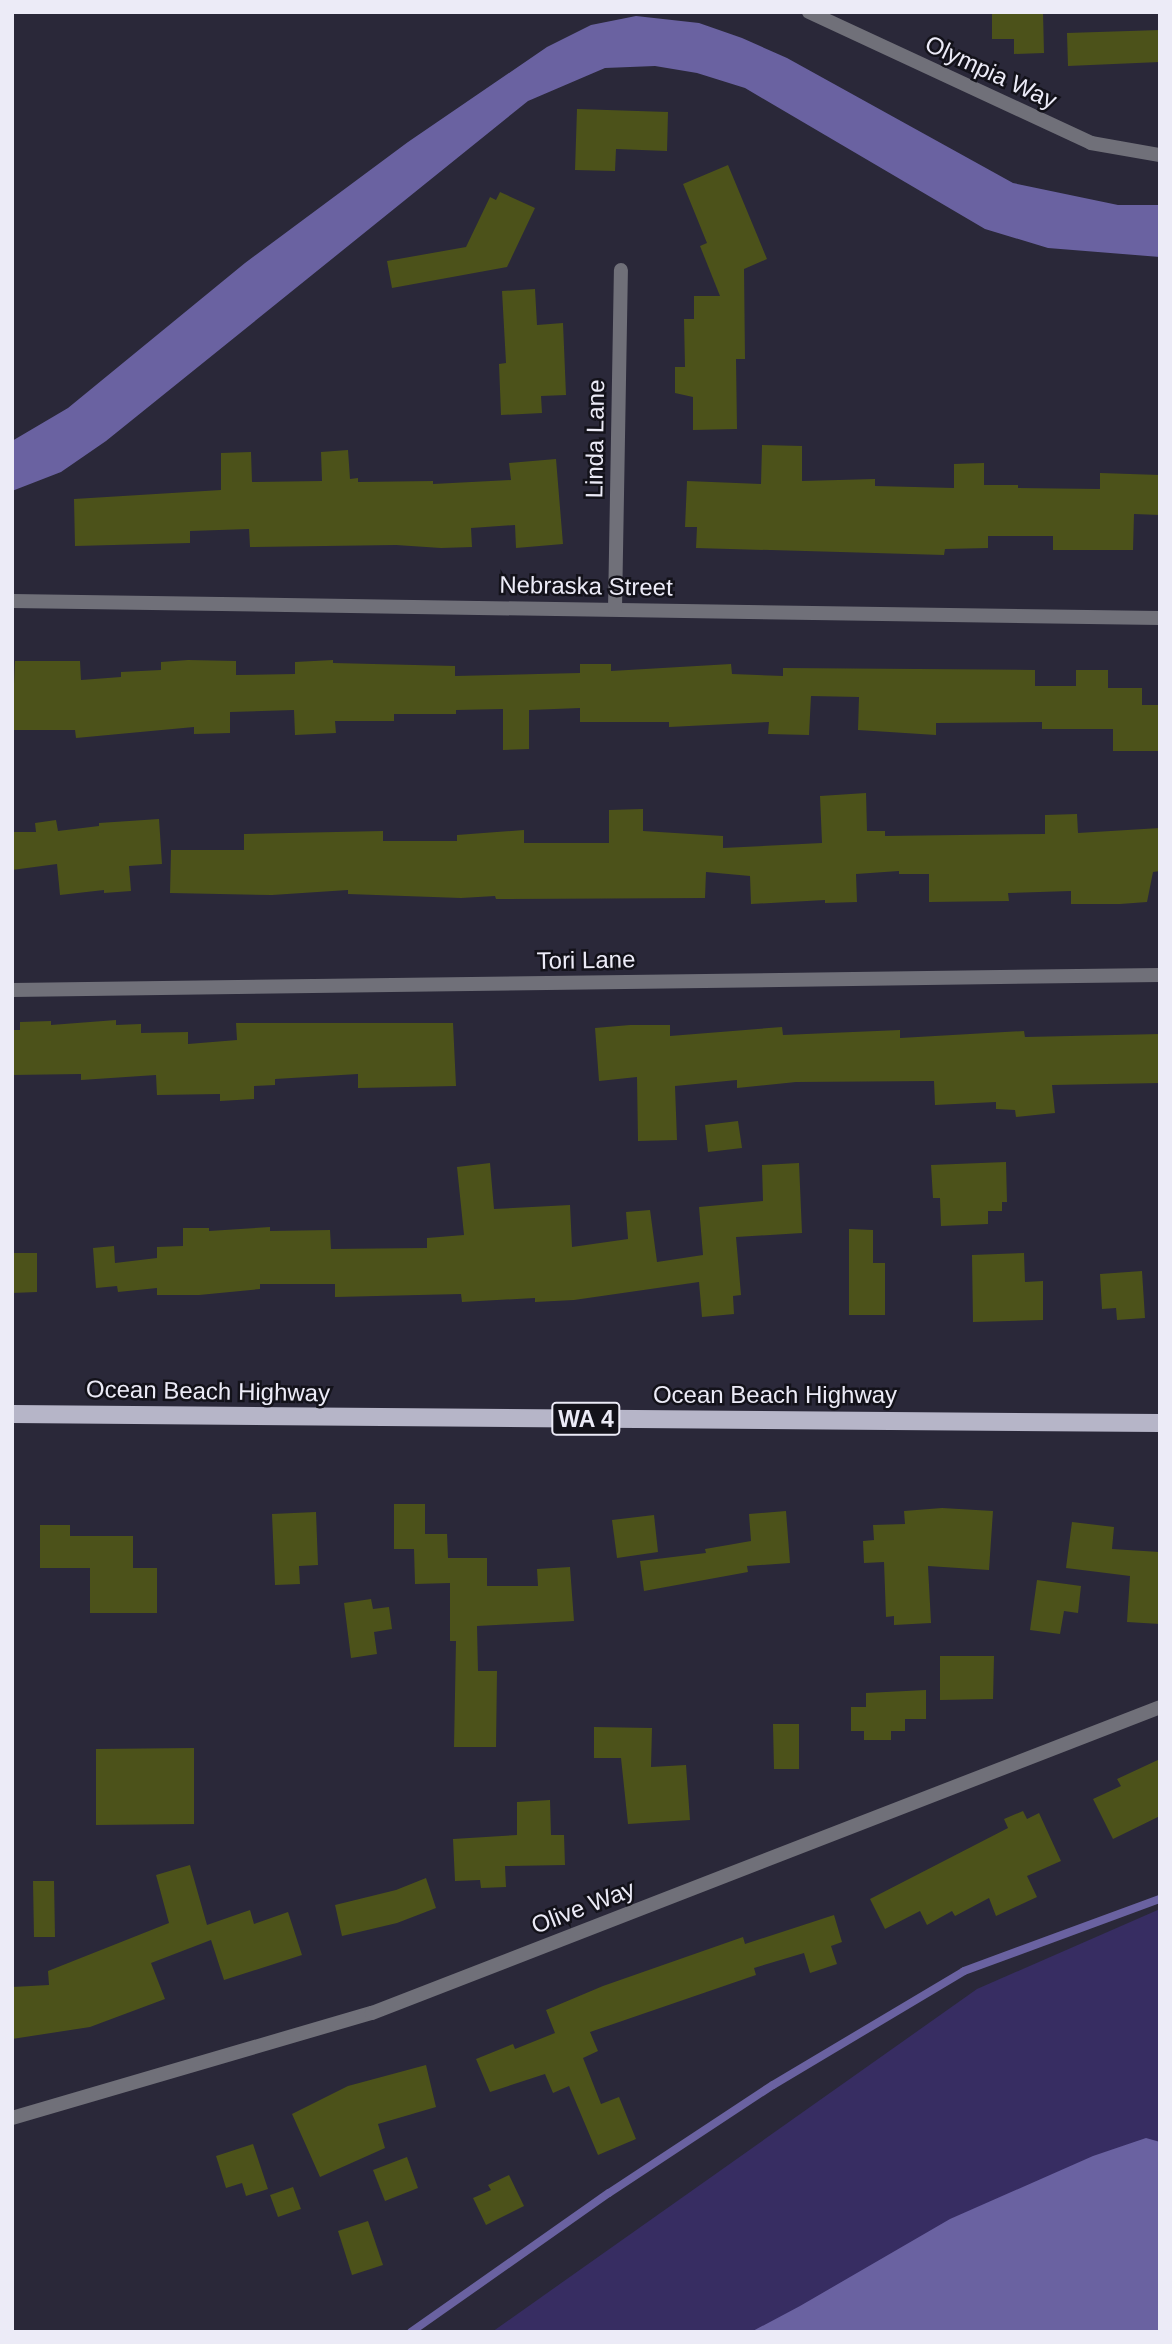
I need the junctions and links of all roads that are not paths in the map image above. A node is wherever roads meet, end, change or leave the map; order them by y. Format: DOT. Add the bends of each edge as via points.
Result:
graph roads {
  1 [pos="809,12"];
  2 [pos="1160,155"];
  3 [pos="621,270"];
  4 [pos="12,601"];
  5 [pos="615,609"];
  6 [pos="1160,618"];
  7 [pos="1160,975"];
  8 [pos="12,990"];
  9 [pos="12,1414"];
  10 [pos="1160,1423"];
  11 [pos="1160,1707"];
  12 [pos="12,2118"];
  1 -- 2 [label="street, Olympia Way" via="1091,144"];
  3 -- 5 [label="street, Linda Lane"];
  4 -- 5 [label="street, Nebraska Street"];
  5 -- 6 [label="street, Nebraska Street"];
  7 -- 8 [label="street, Tori Lane"];
  9 -- 10 [label="main road, Ocean Beach Highway / WA 4"];
  11 -- 12 [label="street, Olive Way" via="372,2013"];
}
